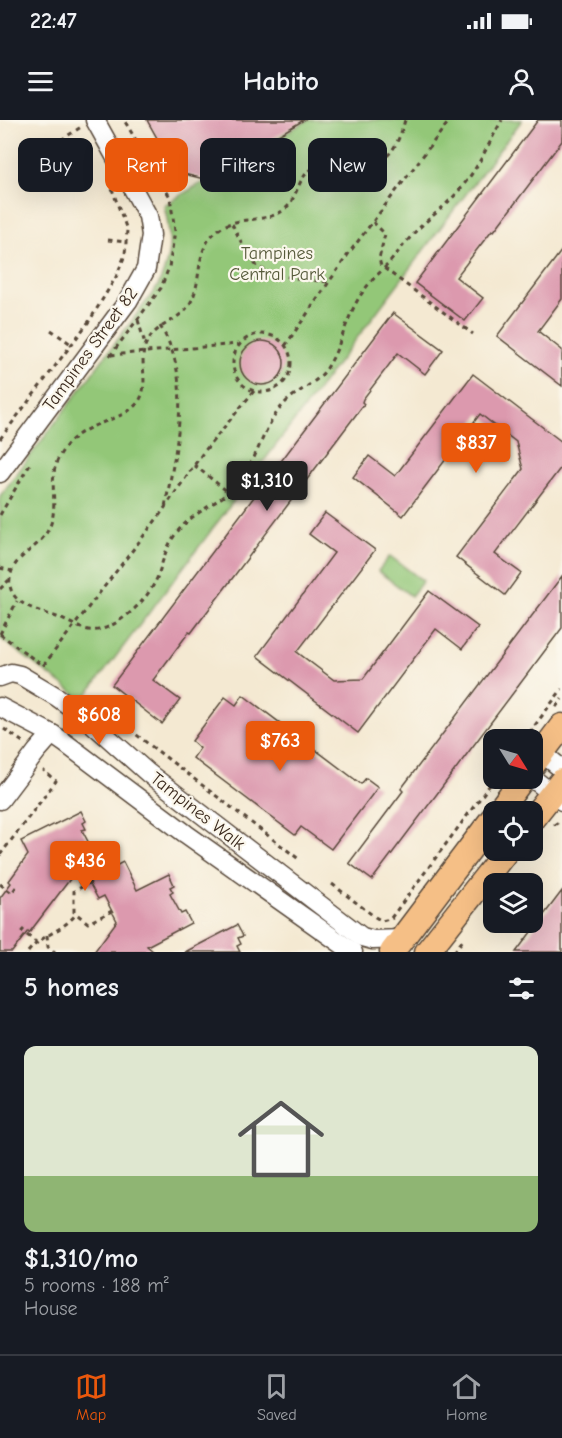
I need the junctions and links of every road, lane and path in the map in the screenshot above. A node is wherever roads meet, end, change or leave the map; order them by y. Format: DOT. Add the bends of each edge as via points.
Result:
graph roads {
  1 [pos="78,120"];
  2 [pos="124,120"];
  3 [pos="405,120"];
  4 [pos="450,120"];
  5 [pos="502,120"];
  6 [pos="88,126"];
  7 [pos="130,130"];
  8 [pos="65,138"];
  9 [pos="114,192"];
  10 [pos="373,222"];
  11 [pos="231,223"];
  12 [pos="108,240"];
  13 [pos="126,242"];
  14 [pos="384,268"];
  15 [pos="329,282"];
  16 [pos="138,320"];
  17 [pos="160,326"];
  18 [pos="51,330"];
  19 [pos="473,334"];
  20 [pos="71,344"];
  21 [pos="240,344"];
  22 [pos="145,346"];
  23 [pos="285,346"];
  24 [pos="173,350"];
  25 [pos="143,353"];
  26 [pos="110,356"];
  27 [pos="254,391"];
  28 [pos="0,439"];
  29 [pos="194,465"];
  30 [pos="0,473"];
  31 [pos="228,492"];
  32 [pos="164,508"];
  33 [pos="0,568"];
  34 [pos="12,571"];
  35 [pos="10,579"];
  36 [pos="0,589"];
  37 [pos="17,601"];
  38 [pos="74,626"];
  39 [pos="0,634"];
  40 [pos="0,677"];
  41 [pos="562,689"];
  42 [pos="0,707"];
  43 [pos="106,711"];
  44 [pos="562,726"];
  45 [pos="543,731"];
  46 [pos="52,734"];
  47 [pos="543,744"];
  48 [pos="543,759"];
  49 [pos="49,765"];
  50 [pos="562,769"];
  51 [pos="543,788"];
  52 [pos="488,789"];
  53 [pos="0,800"];
  54 [pos="560,803"];
  55 [pos="543,813"];
  56 [pos="483,830"];
  57 [pos="0,855"];
  58 [pos="300,860"];
  59 [pos="498,861"];
  60 [pos="74,873"];
  61 [pos="99,878"];
  62 [pos="0,884"];
  63 [pos="332,884"];
  64 [pos="16,887"];
  65 [pos="82,887"];
  66 [pos="112,911"];
  67 [pos="76,914"];
  68 [pos="24,928"];
  69 [pos="47,935"];
  70 [pos="395,937"];
  71 [pos="36,942"];
  72 [pos="29,952"];
  73 [pos="53,952"];
  74 [pos="353,952"];
  75 [pos="427,952"];
  1 -- 6 [label="path"];
  2 -- 7 [label="path"];
  3 -- 11 [label="path" via="394,147 375,164 315,168 304,175 282,211"];
  4 -- 10 [label="path"];
  5 -- 14 [label="path" via="465,184"];
  6 -- 8 [label="path"];
  6 -- 30 [label="street, Tampines Street 82" via="148,216 151,235 146,270 128,301"];
  9 -- 13 [label="path" via="127,230"];
  10 -- 14 [label="path" via="385,234 379,259"];
  10 -- 15 [label="path"];
  11 -- 15 [label="path" via="261,269"];
  11 -- 17 [label="path" via="211,237 204,249 188,307"];
  12 -- 13 [label="path"];
  13 -- 20 [label="path" via="116,277"];
  14 -- 19 [label="path"];
  14 -- 31 [label="path" via="353,307 329,366 283,404 246,472"];
  15 -- 23 [label="path"];
  16 -- 22 [label="path"];
  17 -- 22 [label="path"];
  17 -- 24 [label="path"];
  18 -- 20 [label="path"];
  20 -- 28 [label="path"];
  21 -- 23 [label="path" via="250,336 264,333 278,338"];
  21 -- 24 [label="path"];
  21 -- 27 [label="path" via="234,355 234,370 243,385"];
  22 -- 25 [label="path"];
  23 -- 27 [label="path" via="291,363 286,380 270,391"];
  24 -- 25 [label="path"];
  24 -- 32 [label="path" via="179,417"];
  25 -- 26 [label="path"];
  25 -- 34 [label="path" via="144,382 139,400 124,413 81,432 62,452 54,471 54,510 49,529"];
  27 -- 29 [label="path"];
  29 -- 31 [label="path"];
  29 -- 32 [label="path"];
  31 -- 38 [label="path" via="188,520 174,535 155,581 136,608 102,629"];
  32 -- 38 [label="path"];
  33 -- 34 [label="path"];
  34 -- 35 [label="path"];
  35 -- 36 [label="path"];
  35 -- 37 [label="path"];
  37 -- 38 [label="path"];
  37 -- 39 [label="path"];
  38 -- 39 [label="path" via="43,666"];
  40 -- 70 [label="street, Tampines Walk" via="20,675 74,709 148,773 362,937"];
  41 -- 45 [label="path"];
  42 -- 46 [label="street, Tampines Walk"];
  43 -- 58 [label="path"];
  44 -- 47 [label="main road"];
  46 -- 53 [label="street"];
  46 -- 74 [label="street, Tampines Walk"];
  48 -- 50 [label="street"];
  49 -- 57 [label="path" via="44,771 56,781"];
  51 -- 54 [label="street"];
  52 -- 70 [label="path"];
  54 -- 55 [label="main road"];
  56 -- 70 [label="main road"];
  59 -- 75 [label="main road"];
  60 -- 65 [label="path"];
  61 -- 65 [label="path"];
  62 -- 64 [label="path" via="12,893"];
  63 -- 70 [label="path" via="382,921"];
  65 -- 67 [label="path" via="74,891"];
  66 -- 67 [label="path" via="88,923"];
  67 -- 69 [label="path" via="70,923"];
  68 -- 71 [label="path" via="22,931"];
  69 -- 71 [label="path"];
  69 -- 73 [label="path" via="48,947"];
  71 -- 72 [label="path"];
}
